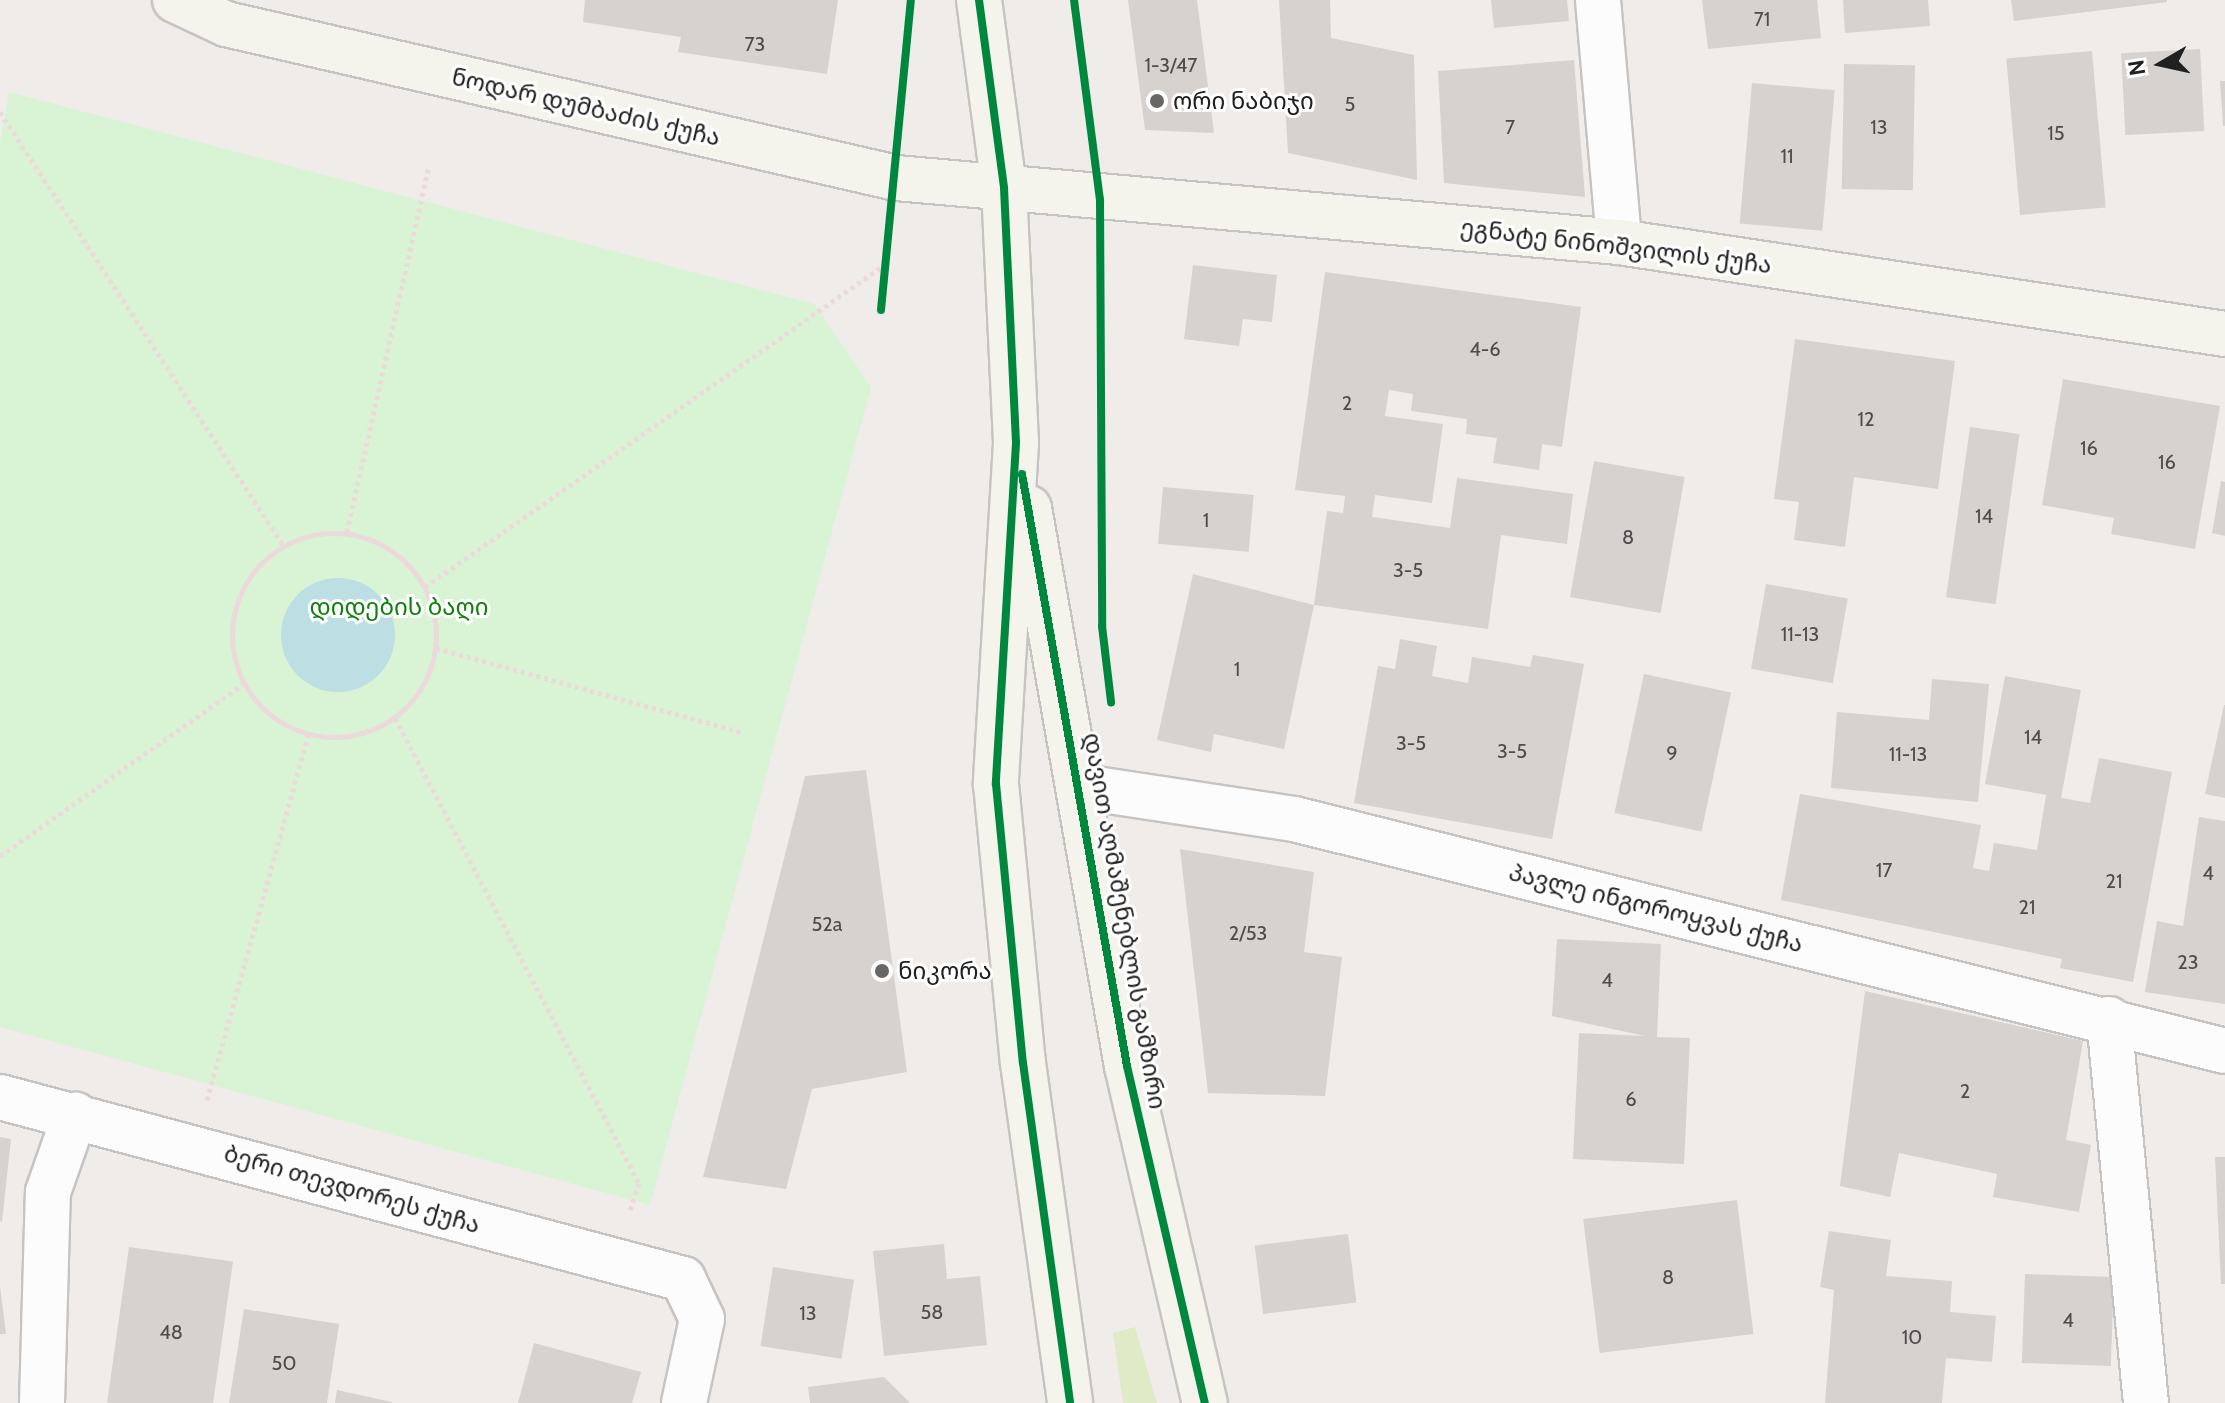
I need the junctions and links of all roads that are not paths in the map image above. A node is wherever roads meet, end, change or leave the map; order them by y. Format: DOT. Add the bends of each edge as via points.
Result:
graph roads {
  1 [pos="175,0"];
  2 [pos="979,0"];
  3 [pos="1598,0"];
  4 [pos="226,12"];
  5 [pos="1004,188"];
  6 [pos="1619,242"];
  7 [pos="2225,334"];
  8 [pos="1016,443"];
  9 [pos="1083,787"];
  10 [pos="2109,1019"];
  11 [pos="2225,1051"];
  12 [pos="0,1097"];
  13 [pos="75,1115"];
  14 [pos="42,1403"];
  15 [pos="684,1403"];
  16 [pos="1070,1403"];
  17 [pos="1205,1403"];
  18 [pos="2146,1403"];
  1 -- 4 [label="main road, ნოდარ დუმბაძის ქუჩა"];
  2 -- 5 [label="main road, დავით აღმაშენებლის გამზირი"];
  3 -- 6 [label="street"];
  4 -- 5 [label="main road, ნოდარ დუმბაძის ქუჩა" via="896,178"];
  5 -- 6 [label="main road, ეგნატე ნინოშვილის ქუჩა"];
  5 -- 8 [label="main road, დავით აღმაშენებლის გამზირი"];
  6 -- 7 [label="main road, ეგნატე ნინოშვილის ქუჩა"];
  8 -- 9 [label="main road, დავით აღმაშენებლის გამზირი"];
  8 -- 16 [label="main road, დავით აღმაშენებლის გამზირი" via="996,784 1023,1063"];
  9 -- 10 [label="street, პავლე ინგოროყვას ქუჩა" via="1294,819"];
  9 -- 17 [label="main road, დავით აღმაშენებლის გამზირი" via="1127,1066"];
  10 -- 11 [label="street, პავლე ინგოროყვას ქუჩა"];
  10 -- 18 [label="street"];
  12 -- 13 [label="street, ბერი თევდორეს ქუჩა"];
  13 -- 14 [label="street" via="48,1192"];
  13 -- 15 [label="street, ბერი თევდორეს ქუჩა" via="683,1279 697,1295 702,1319"];
}
